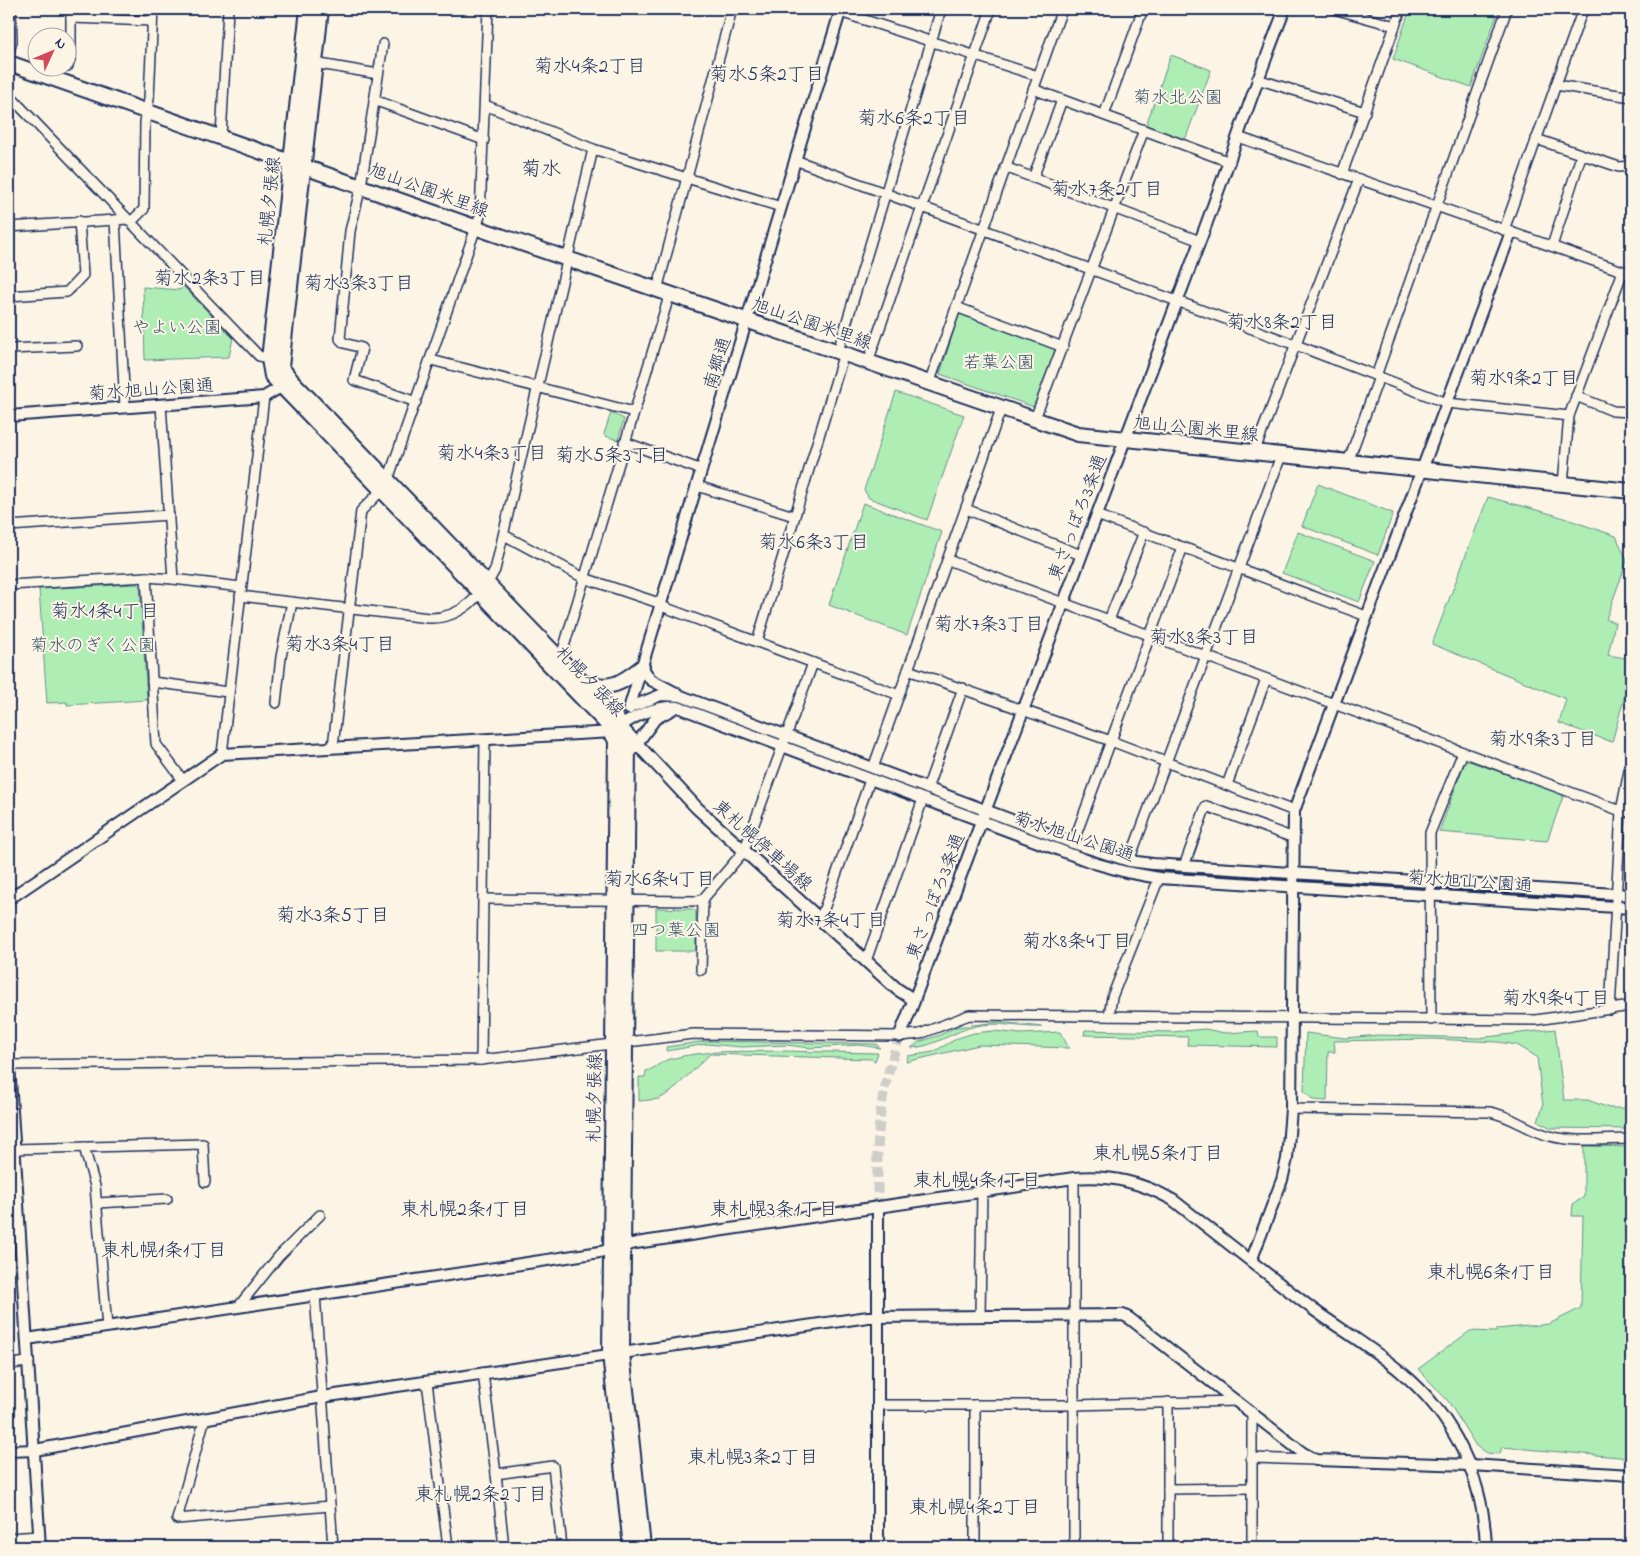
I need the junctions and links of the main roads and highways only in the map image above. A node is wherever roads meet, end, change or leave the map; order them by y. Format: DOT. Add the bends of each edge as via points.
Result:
graph roads {
  1 [pos="308,9"];
  2 [pos="321,9"];
  3 [pos="9,63"];
  4 [pos="298,163"];
  5 [pos="1631,491"];
  6 [pos="483,588"];
  7 [pos="642,667"];
  8 [pos="584,683"];
  9 [pos="617,729"];
  10 [pos="632,750"];
  11 [pos="621,901"];
  12 [pos="914,1000"];
  13 [pos="900,1036"];
  14 [pos="616,1354"];
  15 [pos="631,1547"];
  16 [pos="643,1547"];
  1 -- 4 [label="main road, 札幌夕張線"];
  2 -- 4 [label="main road, 札幌夕張線"];
  3 -- 4 [label="main road, 旭山公園米里線"];
  4 -- 5 [label="main road, 旭山公園米里線" via="1078,434"];
  4 -- 6 [label="main road, 札幌夕張線" via="272,376 286,384"];
  6 -- 8 [label="main road, 札幌夕張線"];
  6 -- 9 [label="main road, 札幌夕張線"];
  7 -- 8 [label="main road" via="614,685 602,687"];
  8 -- 9 [label="main road, 札幌夕張線" via="613,714"];
  9 -- 10 [label="main road, 札幌夕張線"];
  9 -- 11 [label="main road, 札幌夕張線"];
  10 -- 11 [label="main road, 札幌夕張線"];
  10 -- 12 [label="main road, 東札幌停車場線" via="866,961"];
  11 -- 14 [label="main road, 札幌夕張線"];
  12 -- 13 [label="main road, 東さっぽろ3条通"];
  14 -- 15 [label="main road, 札幌夕張線"];
  14 -- 16 [label="main road, 札幌夕張線"];
}
